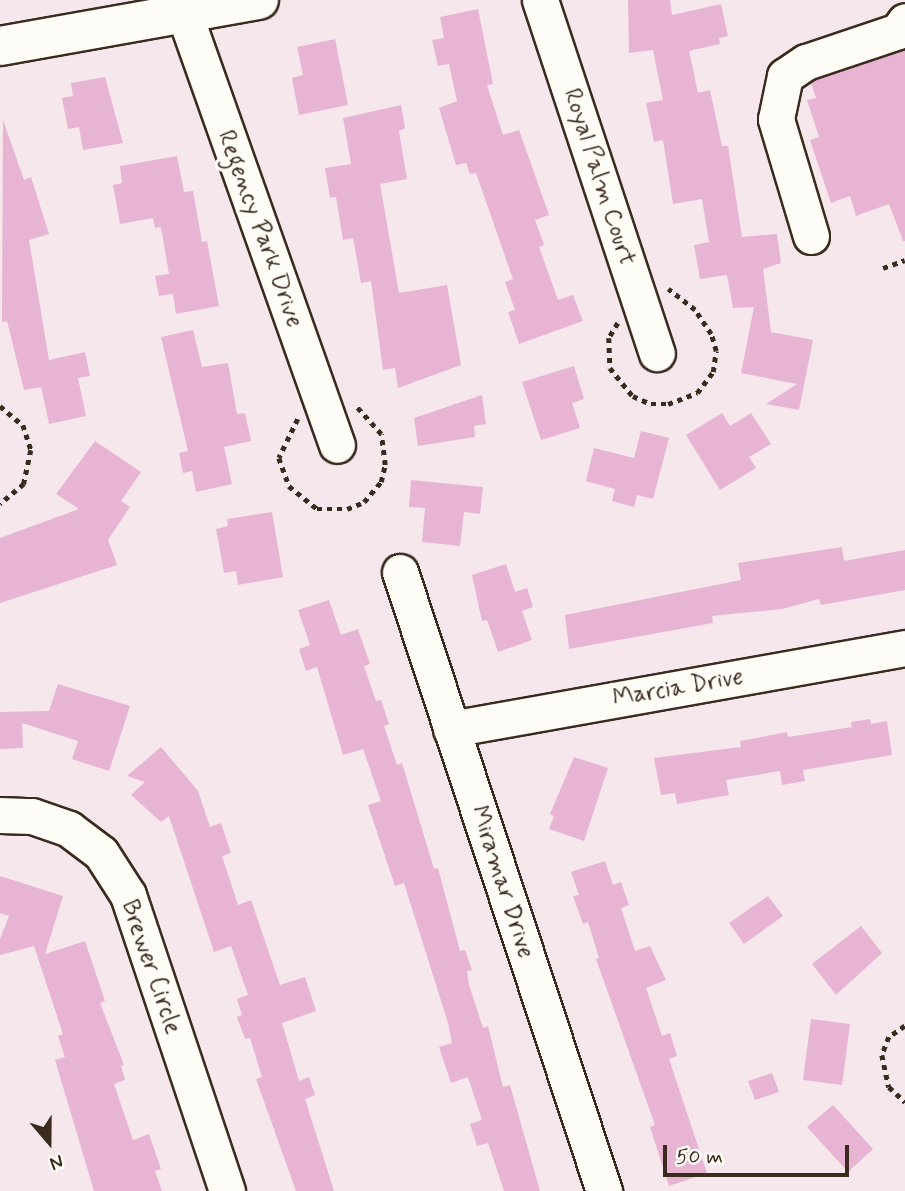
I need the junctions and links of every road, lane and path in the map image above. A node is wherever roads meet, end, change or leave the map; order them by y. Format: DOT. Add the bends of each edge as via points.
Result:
graph roads {
  1 [pos="260,0"];
  2 [pos="540,0"];
  3 [pos="182,7"];
  4 [pos="905,21"];
  5 [pos="0,47"];
  6 [pos="811,236"];
  7 [pos="905,260"];
  8 [pos="883,268"];
  9 [pos="657,353"];
  10 [pos="0,406"];
  11 [pos="337,445"];
  12 [pos="0,504"];
  13 [pos="400,572"];
  14 [pos="905,648"];
  15 [pos="451,729"];
  16 [pos="0,815"];
  17 [pos="905,1026"];
  18 [pos="905,1102"];
  19 [pos="227,1191"];
  20 [pos="604,1191"];
  1 -- 3 [label="highway"];
  2 -- 9 [label="street, Royal Palm Court"];
  3 -- 5 [label="highway"];
  3 -- 11 [label="street, Regency Park Drive"];
  4 -- 6 [label="street" via="898,31 806,62 785,76 776,119"];
  7 -- 8 [label="path"];
  10 -- 12 [label="path" via="23,425 31,450 24,484"];
  13 -- 15 [label="street, Miramar Drive"];
  14 -- 15 [label="street, Marcia Drive"];
  15 -- 20 [label="street, Miramar Drive"];
  16 -- 19 [label="street, Brewer Circle" via="32,816 69,829 102,853 128,895"];
  17 -- 18 [label="path" via="889,1037 882,1055 889,1087"];
}
